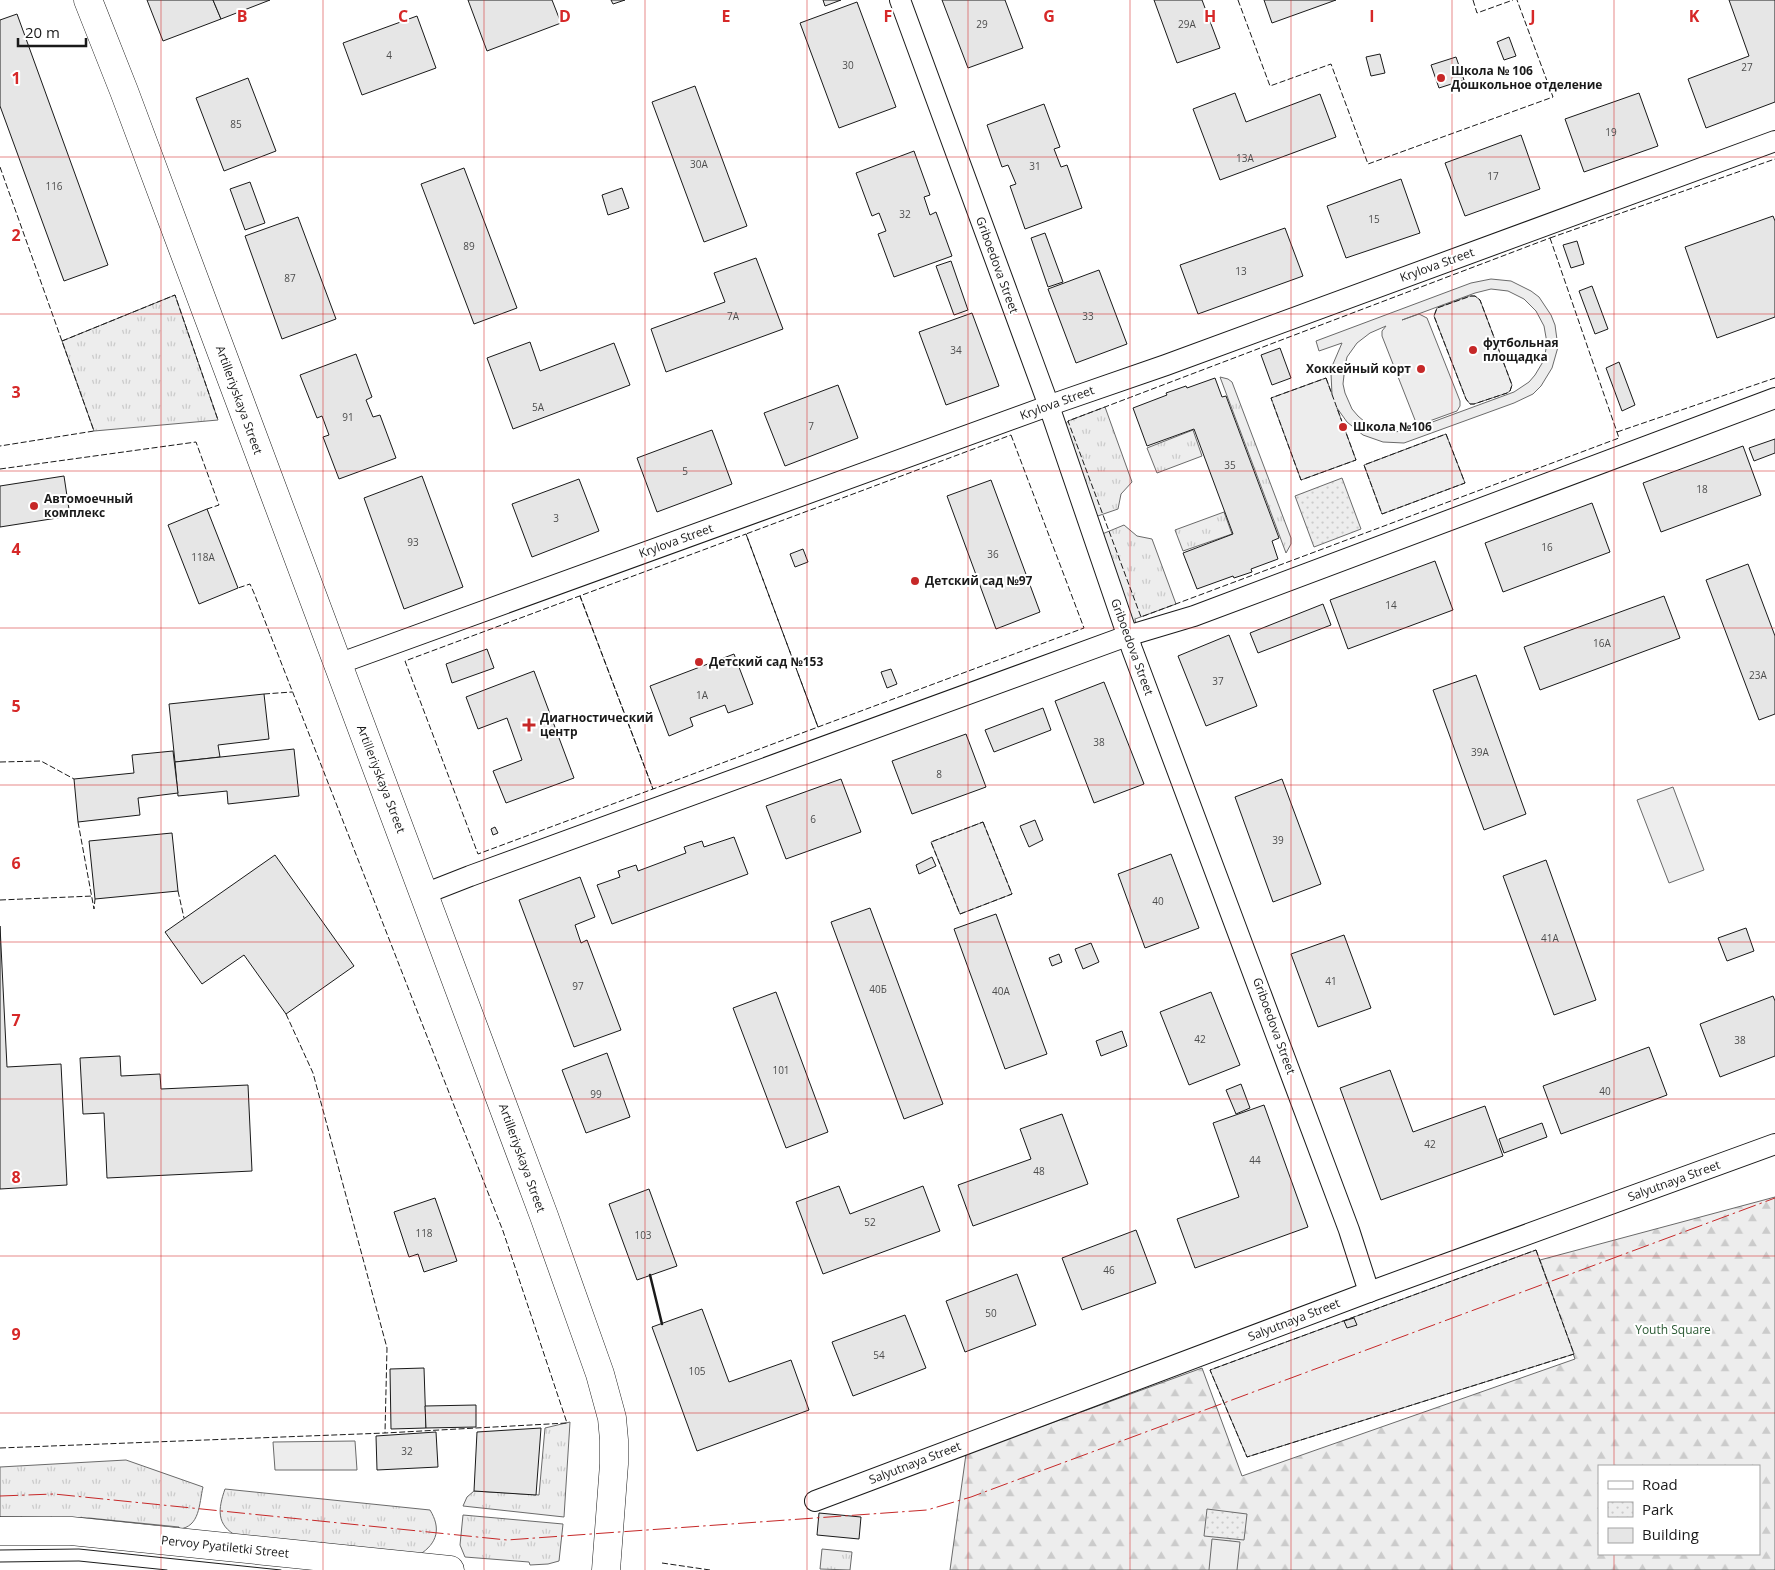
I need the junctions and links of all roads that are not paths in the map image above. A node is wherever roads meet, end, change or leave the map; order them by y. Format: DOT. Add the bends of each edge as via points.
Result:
graph roads {
  1 [pos="88,0"];
  2 [pos="900,0"];
  3 [pos="1775,141"];
  4 [pos="1775,398"];
  5 [pos="1049,406"];
  6 [pos="1127,636"];
  7 [pos="338,664"];
  8 [pos="424,894"];
  9 [pos="1775,1144"];
  10 [pos="1369,1292"];
  11 [pos="815,1501"];
  12 [pos="0,1531"];
  13 [pos="450,1570"];
  14 [pos="606,1570"];
  1 -- 7 [label="street, Artilleriyskaya Street"];
  2 -- 5 [label="street, Griboedova Street"];
  3 -- 5 [label="street, Krylova Street"];
  4 -- 6 [label="street" via="1204,612"];
  5 -- 6 [label="street, Griboedova Street"];
  5 -- 7 [label="street, Krylova Street"];
  6 -- 8 [label="street"];
  6 -- 10 [label="street, Griboedova Street" via="1349,1230"];
  7 -- 8 [label="street, Artilleriyskaya Street"];
  8 -- 14 [label="street, Artilleriyskaya Street" via="607,1396 612,1418 614,1464"];
  9 -- 10 [label="street, Salyutnaya Street"];
  10 -- 11 [label="street, Salyutnaya Street"];
  12 -- 13 [label="street, Pervoy Pyatiletki Street" via="71,1531"];
}
